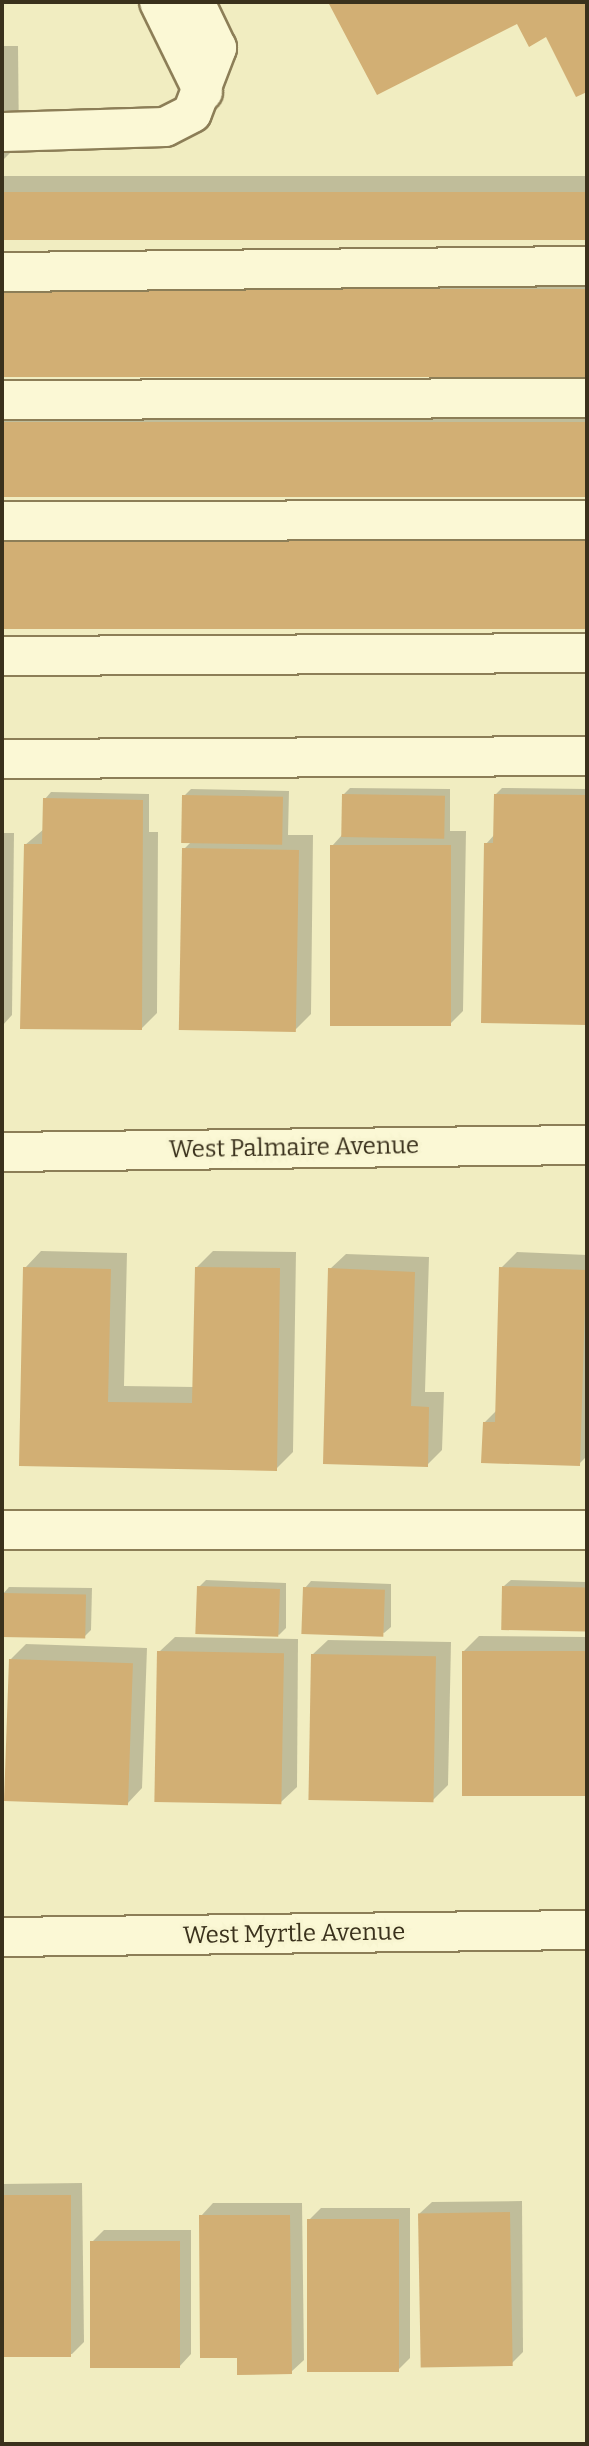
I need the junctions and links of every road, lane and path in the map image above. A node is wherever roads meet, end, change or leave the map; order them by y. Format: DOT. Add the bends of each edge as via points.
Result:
graph roads {
  1 [pos="159,2"];
  2 [pos="195,2"];
  3 [pos="202,92"];
  4 [pos="4,132"];
  5 [pos="587,267"];
  6 [pos="2,272"];
  7 [pos="587,398"];
  8 [pos="2,400"];
  9 [pos="587,520"];
  10 [pos="2,521"];
  11 [pos="587,653"];
  12 [pos="2,656"];
  13 [pos="587,756"];
  14 [pos="2,759"];
  15 [pos="587,1145"];
  16 [pos="2,1152"];
  17 [pos="2,1530"];
  18 [pos="587,1530"];
  19 [pos="587,1930"];
  20 [pos="2,1937"];
  1 -- 3 [label="street"];
  2 -- 3 [label="street" via="217,48"];
  3 -- 4 [label="street" via="192,113 165,127"];
  5 -- 6 [label="street"];
  7 -- 8 [label="street"];
  9 -- 10 [label="street"];
  11 -- 12 [label="street"];
  13 -- 14 [label="street"];
  15 -- 16 [label="street, West Palmaire Avenue"];
  17 -- 18 [label="street"];
  19 -- 20 [label="street, West Myrtle Avenue"];
}
